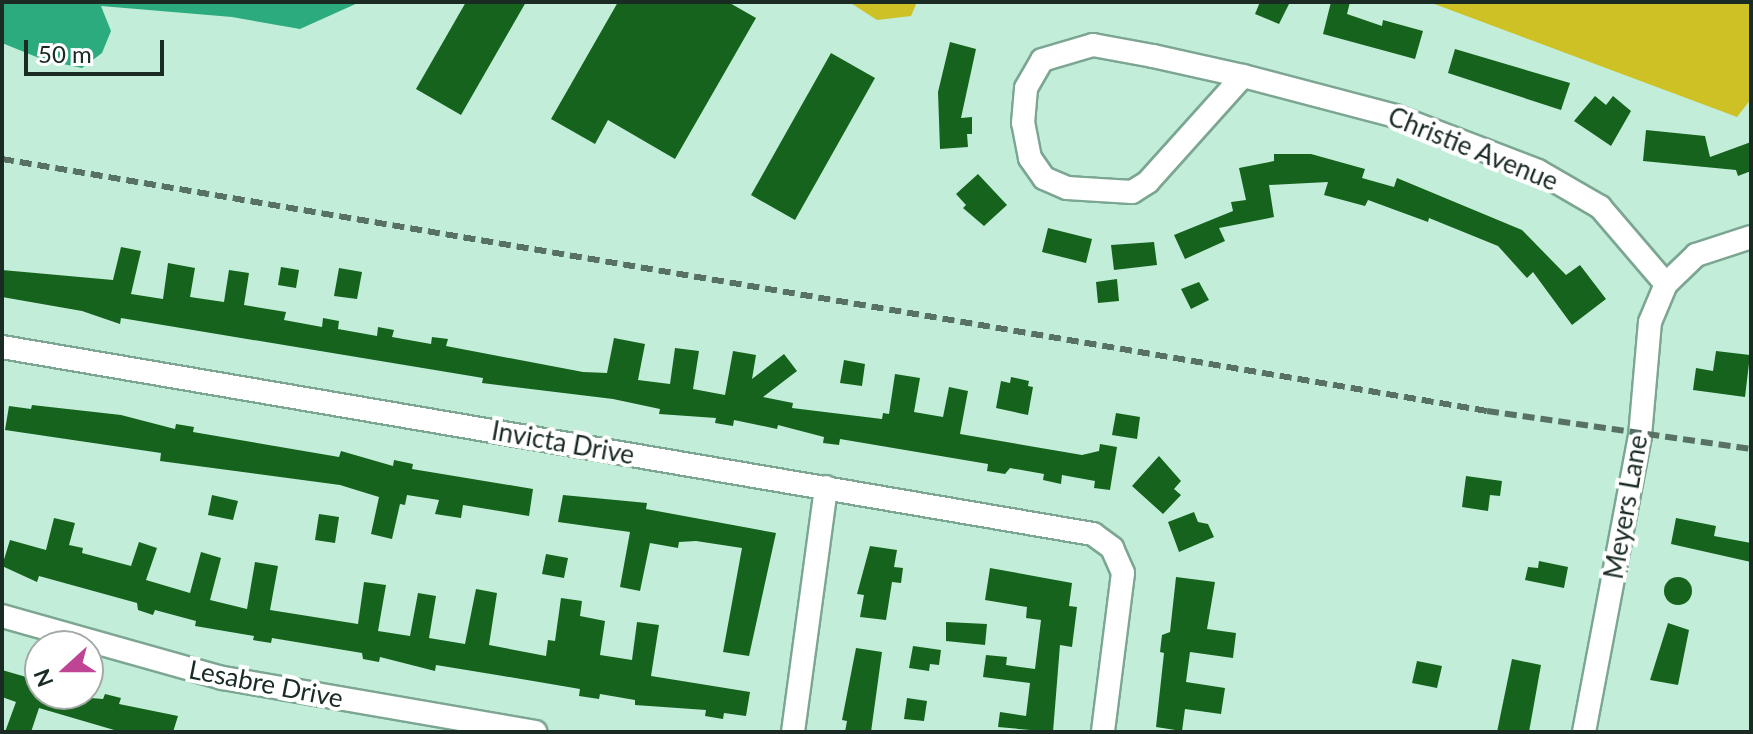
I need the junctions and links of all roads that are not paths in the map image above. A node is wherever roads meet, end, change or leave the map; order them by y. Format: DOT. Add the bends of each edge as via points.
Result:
graph roads {
  1 [pos="1243,76"];
  2 [pos="1751,237"];
  3 [pos="1666,284"];
  4 [pos="2,347"];
  5 [pos="826,487"];
  6 [pos="2,616"];
  7 [pos="535,732"];
  8 [pos="793,732"];
  9 [pos="1103,732"];
  10 [pos="1584,732"];
  1 -- 1 [label="street, Christie Avenue" via="1148,182 1132,192 1067,188 1044,178 1030,158 1023,123 1026,88 1042,60 1093,45"];
  1 -- 3 [label="street, Christie Avenue" via="1395,116 1565,184 1626,232"];
  2 -- 3 [label="street" via="1696,255"];
  3 -- 10 [label="street, Meyers Lane" via="1648,331 1636,461"];
  4 -- 5 [label="street, Invicta Drive"];
  5 -- 8 [label="street"];
  5 -- 9 [label="street, Invicta Drive" via="1100,537 1117,554 1123,573"];
  6 -- 7 [label="street, Lesabre Drive" via="223,678"];
}
